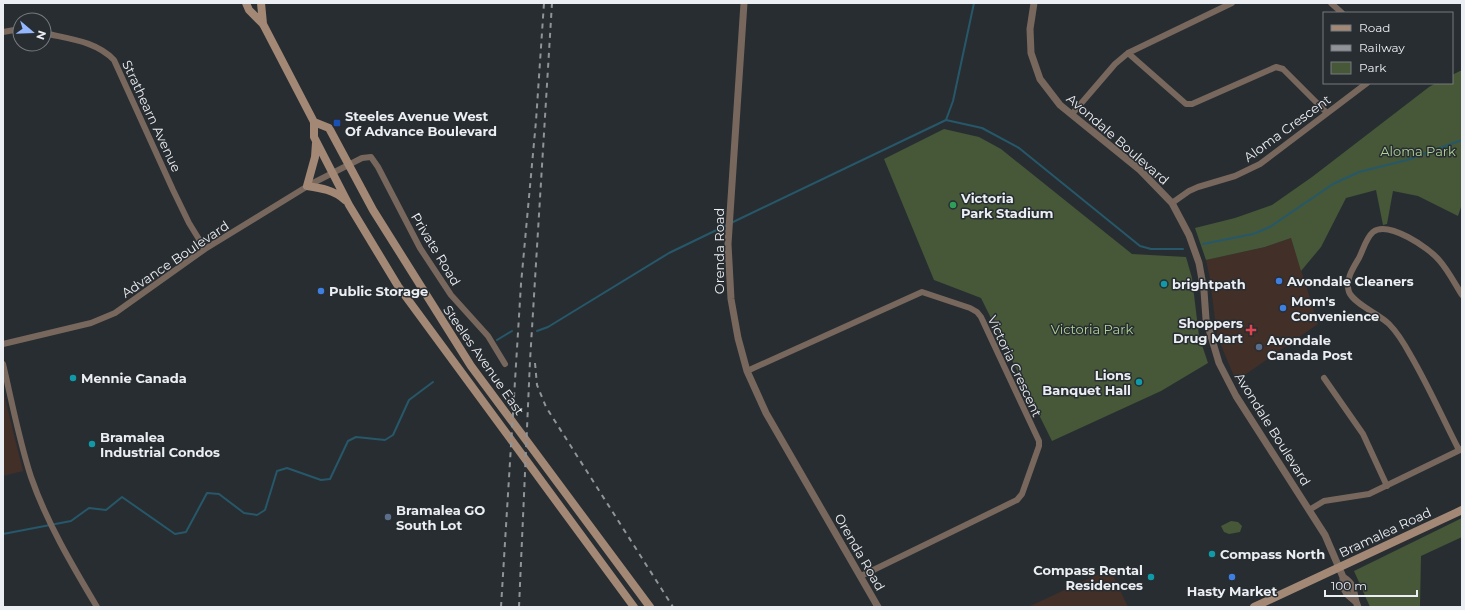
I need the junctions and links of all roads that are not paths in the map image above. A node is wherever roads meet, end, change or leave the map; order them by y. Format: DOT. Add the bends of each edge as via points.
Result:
graph roads {
  1 [pos="246,3"];
  2 [pos="261,3"];
  3 [pos="744,3"];
  4 [pos="1034,3"];
  5 [pos="1232,3"];
  6 [pos="1330,3"];
  7 [pos="1341,12"];
  8 [pos="263,24"];
  9 [pos="52,35"];
  10 [pos="1128,53"];
  11 [pos="1366,84"];
  12 [pos="1327,113"];
  13 [pos="1072,114"];
  14 [pos="314,122"];
  15 [pos="316,142"];
  16 [pos="349,164"];
  17 [pos="332,173"];
  18 [pos="307,186"];
  19 [pos="1172,203"];
  20 [pos="349,205"];
  21 [pos="205,249"];
  22 [pos="1462,295"];
  23 [pos="3,344"];
  24 [pos="3,364"];
  25 [pos="505,364"];
  26 [pos="747,370"];
  27 [pos="1324,378"];
  28 [pos="1461,450"];
  29 [pos="1387,486"];
  30 [pos="1309,510"];
  31 [pos="1462,510"];
  32 [pos="1339,567"];
  33 [pos="861,576"];
  34 [pos="1356,604"];
  35 [pos="647,606"];
  36 [pos="97,607"];
  37 [pos="634,607"];
  38 [pos="878,607"];
  39 [pos="1254,607"];
  1 -- 8 [label="main road, Steeles Avenue East" via="249,10"];
  2 -- 8 [label="main road, Steeles Avenue East"];
  3 -- 26 [label="street, Orenda Road" via="729,233 731,299"];
  4 -- 13 [label="street, Avondale Boulevard" via="1030,29 1034,65 1050,94"];
  5 -- 10 [label="street"];
  6 -- 7 [label="street"];
  8 -- 14 [label="main road, Steeles Avenue East"];
  9 -- 21 [label="street, Strathearn Avenue" via="91,44 114,60 189,224"];
  10 -- 12 [label="street" via="1186,104 1192,104 1276,67 1283,69 1303,87"];
  10 -- 13 [label="street" via="1114,64"];
  11 -- 12 [label="street, Aloma Crescent"];
  12 -- 19 [label="street, Aloma Crescent" via="1260,164 1235,176 1198,187"];
  13 -- 19 [label="street, Avondale Boulevard" via="1140,170"];
  14 -- 15 [label="main road, Steeles Avenue East"];
  14 -- 16 [label="main road, Steeles Avenue East" via="330,128"];
  15 -- 17 [label="main road, Steeles Avenue East"];
  15 -- 18 [label="main road" via="315,157"];
  16 -- 17 [label="street, Advance Boulevard"];
  16 -- 25 [label="street, Private Road" via="362,158 373,159 424,254 451,295 488,336"];
  16 -- 35 [label="main road, Steeles Avenue East" via="393,242 485,386"];
  17 -- 18 [label="street, Advance Boulevard"];
  17 -- 20 [label="main road, Steeles Avenue East"];
  18 -- 20 [label="main road" via="326,189 340,195"];
  18 -- 21 [label="street, Advance Boulevard"];
  19 -- 30 [label="street, Avondale Boulevard" via="1189,235 1199,263 1206,319 1219,363 1236,396"];
  20 -- 37 [label="main road, Steeles Avenue East" via="398,286"];
  21 -- 23 [label="street, Advance Boulevard" via="114,313 91,323"];
  22 -- 28 [label="street" via="1439,259 1417,242 1390,229 1377,230 1370,236 1349,277 1348,285 1352,297 1381,316 1400,338"];
  24 -- 36 [label="street" via="20,438 45,512"];
  26 -- 33 [label="street, Orenda Road" via="766,413"];
  26 -- 33 [label="street, Victoria Crescent" via="922,292 970,308 981,317 1039,441 1022,494 1017,500"];
  27 -- 29 [label="street" via="1363,434"];
  28 -- 29 [label="street"];
  29 -- 30 [label="street" via="1369,494 1324,501"];
  30 -- 32 [label="street, Avondale Boulevard" via="1325,535"];
  31 -- 32 [label="main road, Bramalea Road"];
  32 -- 34 [label="street, Avondale Boulevard" via="1343,577 1352,583"];
  32 -- 39 [label="main road, Bramalea Road"];
  33 -- 38 [label="street, Orenda Road"];
}
